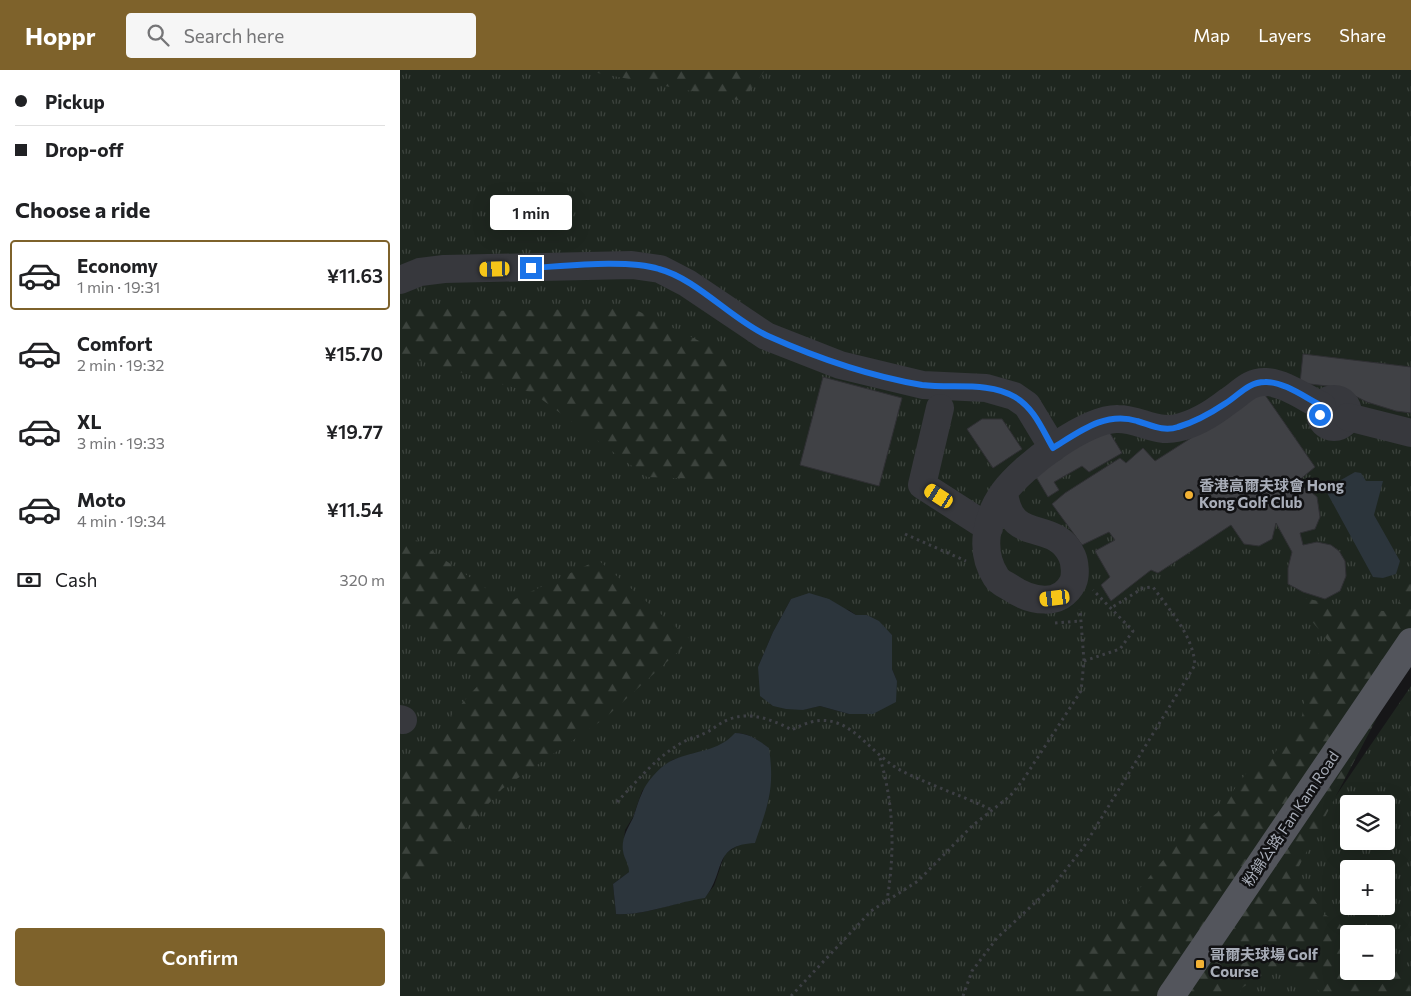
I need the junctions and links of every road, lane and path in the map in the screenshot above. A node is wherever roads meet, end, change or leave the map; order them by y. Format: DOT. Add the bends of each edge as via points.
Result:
graph roads {
  1 [pos="407,272"];
  2 [pos="940,408"];
  3 [pos="1411,433"];
  4 [pos="1053,448"];
  5 [pos="1004,492"];
  6 [pos="988,528"];
  7 [pos="1074,579"];
  8 [pos="1080,607"];
  9 [pos="1112,608"];
  10 [pos="1411,642"];
  11 [pos="1084,662"];
  12 [pos="880,757"];
  13 [pos="617,802"];
  14 [pos="992,810"];
  15 [pos="887,900"];
  16 [pos="791,996"];
  17 [pos="963,996"];
  18 [pos="1171,996"];
  1 -- 4 [label="lane" via="623,265 660,269 687,283 766,336 840,365 923,385 986,388 1014,396 1027,405"];
  2 -- 6 [label="lane" via="922,486"];
  3 -- 4 [label="lane" via="1348,417 1338,427 1328,426 1320,415 1322,406 1266,382 1247,386 1203,418 1176,428 1153,428 1117,418 1097,422"];
  4 -- 5 [label="lane" via="1023,471"];
  5 -- 6 [label="lane"];
  5 -- 7 [label="lane" via="1005,505 1013,520 1056,538 1066,546 1073,559"];
  6 -- 7 [label="lane" via="985,546 989,563 997,579 1016,591 1029,598 1055,598 1063,595"];
  7 -- 9 [label="path" via="1084,581"];
  8 -- 11 [label="path"];
  9 -- 11 [label="path" via="1133,631 1120,649"];
  9 -- 17 [label="path" via="1143,588 1153,587 1190,640 1195,666 1083,848 1053,886 997,938 972,971"];
  10 -- 18 [label="main road, 粉錦公路 Fan Kam Road"];
  11 -- 14 [label="path" via="1081,691 1023,780"];
  12 -- 13 [label="path" via="848,726 834,722 805,723 792,730 766,718 730,718 670,750"];
  12 -- 14 [label="path" via="903,772"];
  12 -- 15 [label="path" via="888,782 893,840"];
  14 -- 15 [label="path" via="918,880"];
  15 -- 16 [label="path" via="871,912"];
}
